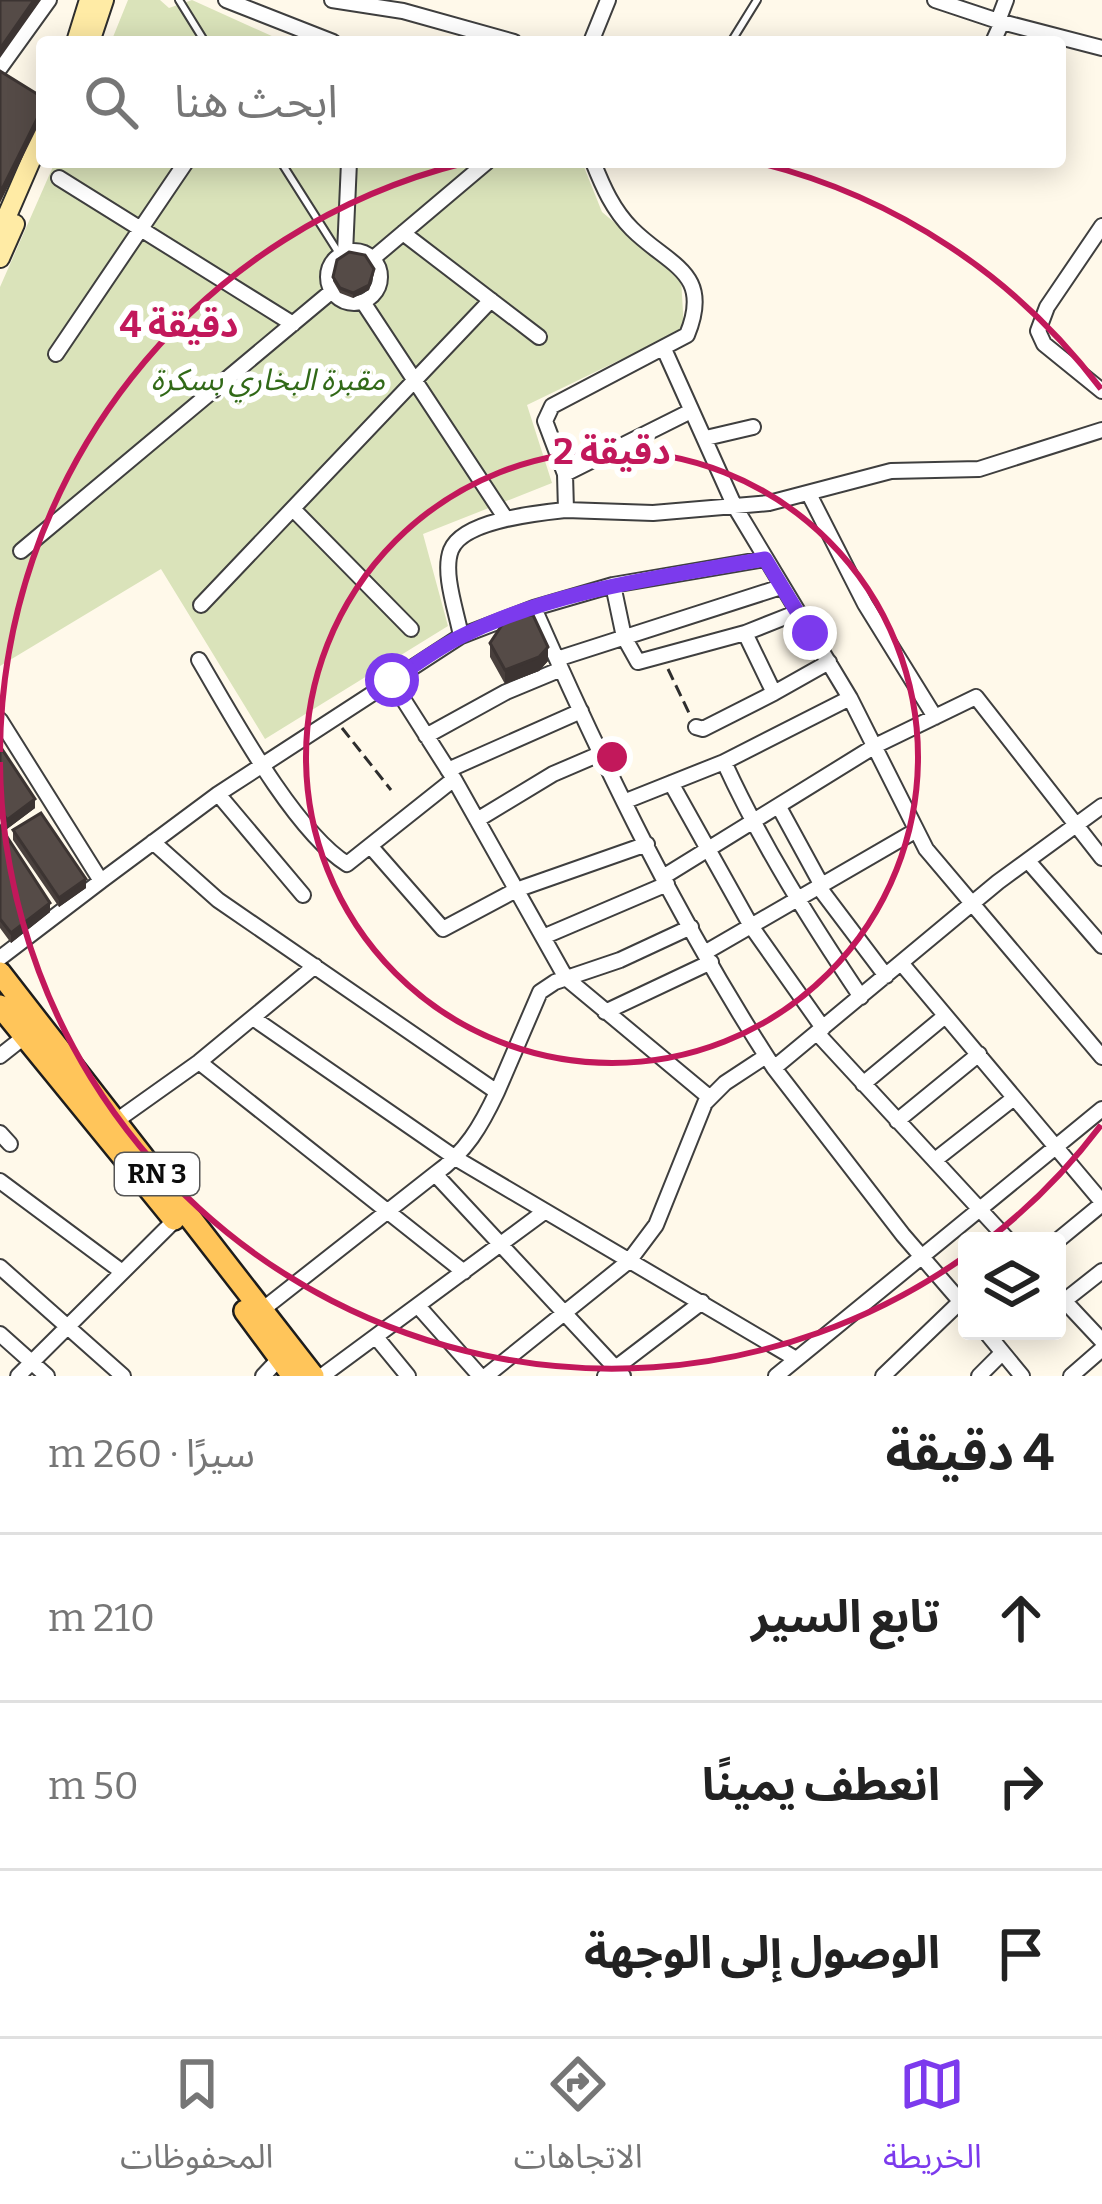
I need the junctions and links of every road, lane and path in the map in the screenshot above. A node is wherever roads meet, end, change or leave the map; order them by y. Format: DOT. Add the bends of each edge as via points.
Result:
graph roads {
  1 [pos="50,0"];
  2 [pos="89,0"];
  3 [pos="104,0"];
  4 [pos="179,0"];
  5 [pos="226,0"];
  6 [pos="332,0"];
  7 [pos="757,0"];
  8 [pos="935,0"];
  9 [pos="1006,0"];
  10 [pos="605,1"];
  11 [pos="405,5"];
  12 [pos="1000,22"];
  13 [pos="78,36"];
  14 [pos="92,36"];
  15 [pos="201,36"];
  16 [pos="318,36"];
  17 [pos="496,36"];
  18 [pos="593,36"];
  19 [pos="735,36"];
  20 [pos="995,36"];
  21 [pos="1055,36"];
  22 [pos="1066,39"];
  23 [pos="1102,48"];
  24 [pos="0,70"];
  25 [pos="14,80"];
  26 [pos="36,149"];
  27 [pos="39,168"];
  28 [pos="182,168"];
  29 [pos="285,168"];
  30 [pos="349,168"];
  31 [pos="480,168"];
  32 [pos="596,168"];
  33 [pos="58,178"];
  34 [pos="1102,226"];
  35 [pos="141,229"];
  36 [pos="0,232"];
  37 [pos="403,233"];
  38 [pos="343,254"];
  39 [pos="0,258"];
  40 [pos="371,260"];
  41 [pos="332,291"];
  42 [pos="491,300"];
  43 [pos="363,302"];
  44 [pos="293,324"];
  45 [pos="539,337"];
  46 [pos="664,349"];
  47 [pos="56,354"];
  48 [pos="415,381"];
  49 [pos="1102,391"];
  50 [pos="691,411"];
  51 [pos="754,427"];
  52 [pos="1102,430"];
  53 [pos="706,438"];
  54 [pos="565,474"];
  55 [pos="809,494"];
  56 [pos="734,507"];
  57 [pos="293,509"];
  58 [pos="566,511"];
  59 [pos="506,519"];
  60 [pos="21,551"];
  61 [pos="765,559"];
  62 [pos="614,585"];
  63 [pos="781,587"];
  64 [pos="201,605"];
  65 [pos="534,608"];
  66 [pos="798,613"];
  67 [pos="411,629"];
  68 [pos="745,633"];
  69 [pos="461,636"];
  70 [pos="624,638"];
  71 [pos="662,656"];
  72 [pos="199,660"];
  73 [pos="829,662"];
  74 [pos="558,665"];
  75 [pos="392,680"];
  76 [pos="774,693"];
  77 [pos="850,698"];
  78 [pos="581,711"];
  79 [pos="334,717"];
  80 [pos="935,717"];
  81 [pos="0,720"];
  82 [pos="696,727"];
  83 [pos="426,736"];
  84 [pos="875,746"];
  85 [pos="602,753"];
  86 [pos="724,762"];
  87 [pos="262,765"];
  88 [pos="451,775"];
  89 [pos="671,782"];
  90 [pos="391,790"];
  91 [pos="218,794"];
  92 [pos="626,801"];
  93 [pos="55,806"];
  94 [pos="1102,806"];
  95 [pos="779,807"];
  96 [pos="38,816"];
  97 [pos="477,820"];
  98 [pos="752,823"];
  99 [pos="1076,827"];
  100 [pos="915,831"];
  101 [pos="153,842"];
  102 [pos="646,844"];
  103 [pos="372,848"];
  104 [pos="709,849"];
  105 [pos="1102,858"];
  106 [pos="1028,861"];
  107 [pos="665,880"];
  108 [pos="101,881"];
  109 [pos="819,885"];
  110 [pos="517,890"];
  111 [pos="43,895"];
  112 [pos="302,895"];
  113 [pos="796,899"];
  114 [pos="973,905"];
  115 [pos="56,915"];
  116 [pos="751,926"];
  117 [pos="691,927"];
  118 [pos="543,937"];
  119 [pos="1102,946"];
  120 [pos="709,957"];
  121 [pos="0,958"];
  122 [pos="902,964"];
  123 [pos="315,966"];
  124 [pos="0,973"];
  125 [pos="886,976"];
  126 [pos="566,978"];
  127 [pos="861,998"];
  128 [pos="0,1006"];
  129 [pos="605,1012"];
  130 [pos="945,1016"];
  131 [pos="253,1018"];
  132 [pos="820,1031"];
  133 [pos="24,1037"];
  134 [pos="979,1054"];
  135 [pos="0,1056"];
  136 [pos="1102,1057"];
  137 [pos="200,1062"];
  138 [pos="770,1062"];
  139 [pos="863,1084"];
  140 [pos="497,1092"];
  141 [pos="709,1097"];
  142 [pos="1014,1097"];
  143 [pos="1102,1109"];
  144 [pos="116,1121"];
  145 [pos="897,1121"];
  146 [pos="1058,1148"];
  147 [pos="457,1159"];
  148 [pos="935,1160"];
  149 [pos="435,1174"];
  150 [pos="2,1186"];
  151 [pos="1102,1203"];
  152 [pos="980,1209"];
  153 [pos="386,1212"];
  154 [pos="544,1212"];
  155 [pos="175,1220"];
  156 [pos="1001,1232"];
  157 [pos="1066,1233"];
  158 [pos="501,1246"];
  159 [pos="922,1255"];
  160 [pos="629,1262"];
  161 [pos="0,1267"];
  162 [pos="1102,1270"];
  163 [pos="122,1271"];
  164 [pos="464,1272"];
  165 [pos="1066,1293"];
  166 [pos="958,1298"];
  167 [pos="702,1302"];
  168 [pos="1066,1304"];
  169 [pos="418,1306"];
  170 [pos="262,1310"];
  171 [pos="958,1310"];
  172 [pos="564,1312"];
  173 [pos="70,1327"];
  174 [pos="0,1334"];
  175 [pos="376,1337"];
  176 [pos="992,1340"];
  177 [pos="1102,1345"];
  178 [pos="1002,1352"];
  179 [pos="796,1360"];
  180 [pos="33,1363"];
  181 [pos="287,1367"];
  182 [pos="615,1373"];
  183 [pos="18,1376"];
  184 [pos="47,1376"];
  185 [pos="123,1376"];
  186 [pos="263,1376"];
  187 [pos="313,1376"];
  188 [pos="322,1376"];
  189 [pos="408,1376"];
  190 [pos="483,1376"];
  191 [pos="776,1376"];
  192 [pos="883,1376"];
  193 [pos="979,1376"];
  194 [pos="1022,1376"];
  195 [pos="1071,1376"];
  1 -- 24 [label="street"];
  2 -- 13 [label="main road"];
  3 -- 14 [label="main road"];
  4 -- 15 [label="lane"];
  5 -- 16 [label="street"];
  6 -- 11 [label="street"];
  7 -- 19 [label="lane"];
  8 -- 12 [label="street"];
  9 -- 12 [label="street"];
  10 -- 18 [label="street"];
  11 -- 17 [label="street"];
  12 -- 20 [label="street"];
  12 -- 21 [label="street"];
  22 -- 23 [label="street"];
  24 -- 25 [label="street"];
  26 -- 36 [label="main road"];
  27 -- 39 [label="main road"];
  28 -- 35 [label="street"];
  29 -- 38 [label="lane"];
  30 -- 38 [label="street"];
  31 -- 37 [label="street"];
  32 -- 46 [label="street" via="622,218 693,284 686,335"];
  33 -- 35 [label="street"];
  34 -- 49 [label="street" via="1038,331"];
  35 -- 44 [label="street"];
  35 -- 47 [label="street"];
  37 -- 40 [label="street"];
  37 -- 42 [label="street"];
  38 -- 40 [label="street"];
  38 -- 41 [label="street" via="325,273"];
  40 -- 43 [label="street" via="382,282"];
  41 -- 43 [label="street"];
  41 -- 44 [label="street"];
  42 -- 45 [label="street"];
  42 -- 48 [label="street"];
  43 -- 48 [label="street"];
  44 -- 60 [label="street"];
  46 -- 50 [label="street"];
  46 -- 54 [label="street" via="552,406 545,421"];
  48 -- 57 [label="street"];
  48 -- 59 [label="street"];
  50 -- 53 [label="street"];
  50 -- 54 [label="street"];
  51 -- 53 [label="street"];
  52 -- 55 [label="street" via="980,470 891,471"];
  53 -- 56 [label="street"];
  54 -- 58 [label="street"];
  55 -- 56 [label="street"];
  55 -- 80 [label="street"];
  56 -- 58 [label="street"];
  56 -- 61 [label="street"];
  57 -- 64 [label="street"];
  57 -- 67 [label="street"];
  58 -- 59 [label="street"];
  59 -- 69 [label="street" via="451,549"];
  61 -- 62 [label="street"];
  61 -- 63 [label="street"];
  62 -- 65 [label="street"];
  62 -- 70 [label="street"];
  63 -- 66 [label="street"];
  63 -- 70 [label="street"];
  65 -- 69 [label="street"];
  65 -- 74 [label="street"];
  66 -- 68 [label="street"];
  66 -- 73 [label="street"];
  68 -- 71 [label="street"];
  68 -- 76 [label="street"];
  69 -- 75 [label="street"];
  70 -- 71 [label="street" via="638,662"];
  70 -- 74 [label="street"];
  71 -- 82 [label="path"];
  72 -- 87 [label="street"];
  73 -- 76 [label="street"];
  73 -- 77 [label="street"];
  74 -- 78 [label="street"];
  74 -- 83 [label="street"];
  75 -- 79 [label="street"];
  75 -- 83 [label="street"];
  76 -- 82 [label="street"];
  77 -- 84 [label="street"];
  77 -- 86 [label="street"];
  78 -- 85 [label="street"];
  78 -- 88 [label="street"];
  79 -- 87 [label="street"];
  79 -- 90 [label="path"];
  80 -- 84 [label="street"];
  80 -- 99 [label="street" via="979,697"];
  81 -- 93 [label="street"];
  83 -- 88 [label="street"];
  84 -- 95 [label="street"];
  84 -- 100 [label="street"];
  85 -- 92 [label="street"];
  85 -- 97 [label="street"];
  86 -- 89 [label="street"];
  86 -- 98 [label="street"];
  87 -- 91 [label="street"];
  87 -- 103 [label="street" via="343,863"];
  88 -- 97 [label="street"];
  88 -- 103 [label="street"];
  89 -- 92 [label="street"];
  89 -- 104 [label="street"];
  91 -- 101 [label="street"];
  91 -- 112 [label="street"];
  92 -- 102 [label="street"];
  93 -- 96 [label="street"];
  93 -- 108 [label="street"];
  94 -- 99 [label="street"];
  95 -- 98 [label="street"];
  95 -- 109 [label="street"];
  97 -- 110 [label="street"];
  98 -- 104 [label="street"];
  98 -- 113 [label="street"];
  99 -- 105 [label="street"];
  99 -- 106 [label="street"];
  100 -- 109 [label="street"];
  100 -- 114 [label="street"];
  101 -- 108 [label="street"];
  101 -- 123 [label="street" via="218,901"];
  102 -- 107 [label="street"];
  102 -- 110 [label="street"];
  103 -- 110 [label="street" via="443,929"];
  104 -- 107 [label="street"];
  104 -- 116 [label="street"];
  106 -- 114 [label="street"];
  106 -- 119 [label="street"];
  107 -- 117 [label="street"];
  107 -- 118 [label="street"];
  108 -- 115 [label="street"];
  109 -- 113 [label="street"];
  109 -- 125 [label="street"];
  110 -- 118 [label="street"];
  111 -- 115 [label="street"];
  113 -- 116 [label="street"];
  113 -- 127 [label="street"];
  114 -- 122 [label="street"];
  114 -- 136 [label="street"];
  115 -- 121 [label="street"];
  116 -- 120 [label="street"];
  116 -- 132 [label="street"];
  117 -- 120 [label="street"];
  117 -- 126 [label="street"];
  118 -- 126 [label="street"];
  120 -- 129 [label="street"];
  120 -- 138 [label="street"];
  122 -- 125 [label="street"];
  122 -- 130 [label="street"];
  123 -- 131 [label="street"];
  123 -- 140 [label="street"];
  124 -- 144 [label="main road, RN 3"];
  125 -- 127 [label="street"];
  126 -- 129 [label="street"];
  126 -- 140 [label="street" via="540,992"];
  127 -- 132 [label="street"];
  128 -- 133 [label="main road, RN 3"];
  129 -- 141 [label="street"];
  130 -- 134 [label="street"];
  130 -- 139 [label="street"];
  131 -- 137 [label="street"];
  131 -- 147 [label="street"];
  132 -- 138 [label="street"];
  132 -- 139 [label="street"];
  133 -- 135 [label="street"];
  133 -- 155 [label="main road, RN 3"];
  134 -- 142 [label="street"];
  134 -- 145 [label="street"];
  137 -- 144 [label="street"];
  137 -- 153 [label="street"];
  138 -- 141 [label="street"];
  138 -- 159 [label="street"];
  139 -- 145 [label="street"];
  140 -- 147 [label="street"];
  141 -- 160 [label="street" via="656,1225"];
  142 -- 146 [label="street"];
  142 -- 148 [label="street"];
  143 -- 146 [label="street"];
  144 -- 170 [label="main road, RN 3"];
  145 -- 148 [label="street"];
  146 -- 151 [label="street"];
  146 -- 152 [label="street"];
  147 -- 149 [label="street"];
  147 -- 154 [label="street"];
  148 -- 152 [label="street"];
  149 -- 153 [label="street"];
  149 -- 158 [label="street"];
  150 -- 163 [label="street"];
  151 -- 157 [label="street"];
  152 -- 156 [label="street"];
  152 -- 159 [label="street"];
  153 -- 164 [label="street"];
  153 -- 170 [label="street"];
  154 -- 158 [label="street"];
  154 -- 160 [label="street"];
  155 -- 163 [label="street"];
  155 -- 181 [label="main road, RN 3"];
  158 -- 164 [label="street"];
  158 -- 172 [label="street"];
  159 -- 166 [label="street"];
  159 -- 179 [label="street"];
  160 -- 167 [label="street"];
  160 -- 172 [label="street"];
  161 -- 173 [label="street"];
  162 -- 165 [label="street"];
  163 -- 173 [label="street"];
  164 -- 169 [label="street"];
  167 -- 179 [label="street"];
  167 -- 182 [label="street"];
  168 -- 177 [label="street"];
  169 -- 175 [label="street"];
  169 -- 190 [label="street"];
  170 -- 187 [label="main road, RN 3"];
  171 -- 192 [label="street"];
  172 -- 182 [label="street"];
  172 -- 190 [label="street"];
  173 -- 180 [label="street"];
  173 -- 185 [label="street"];
  174 -- 180 [label="street"];
  175 -- 188 [label="street"];
  175 -- 189 [label="street"];
  176 -- 178 [label="street"];
  177 -- 195 [label="street"];
  178 -- 193 [label="street"];
  178 -- 194 [label="street"];
  179 -- 191 [label="street"];
  180 -- 183 [label="street"];
  180 -- 184 [label="street"];
  181 -- 186 [label="street"];
}
